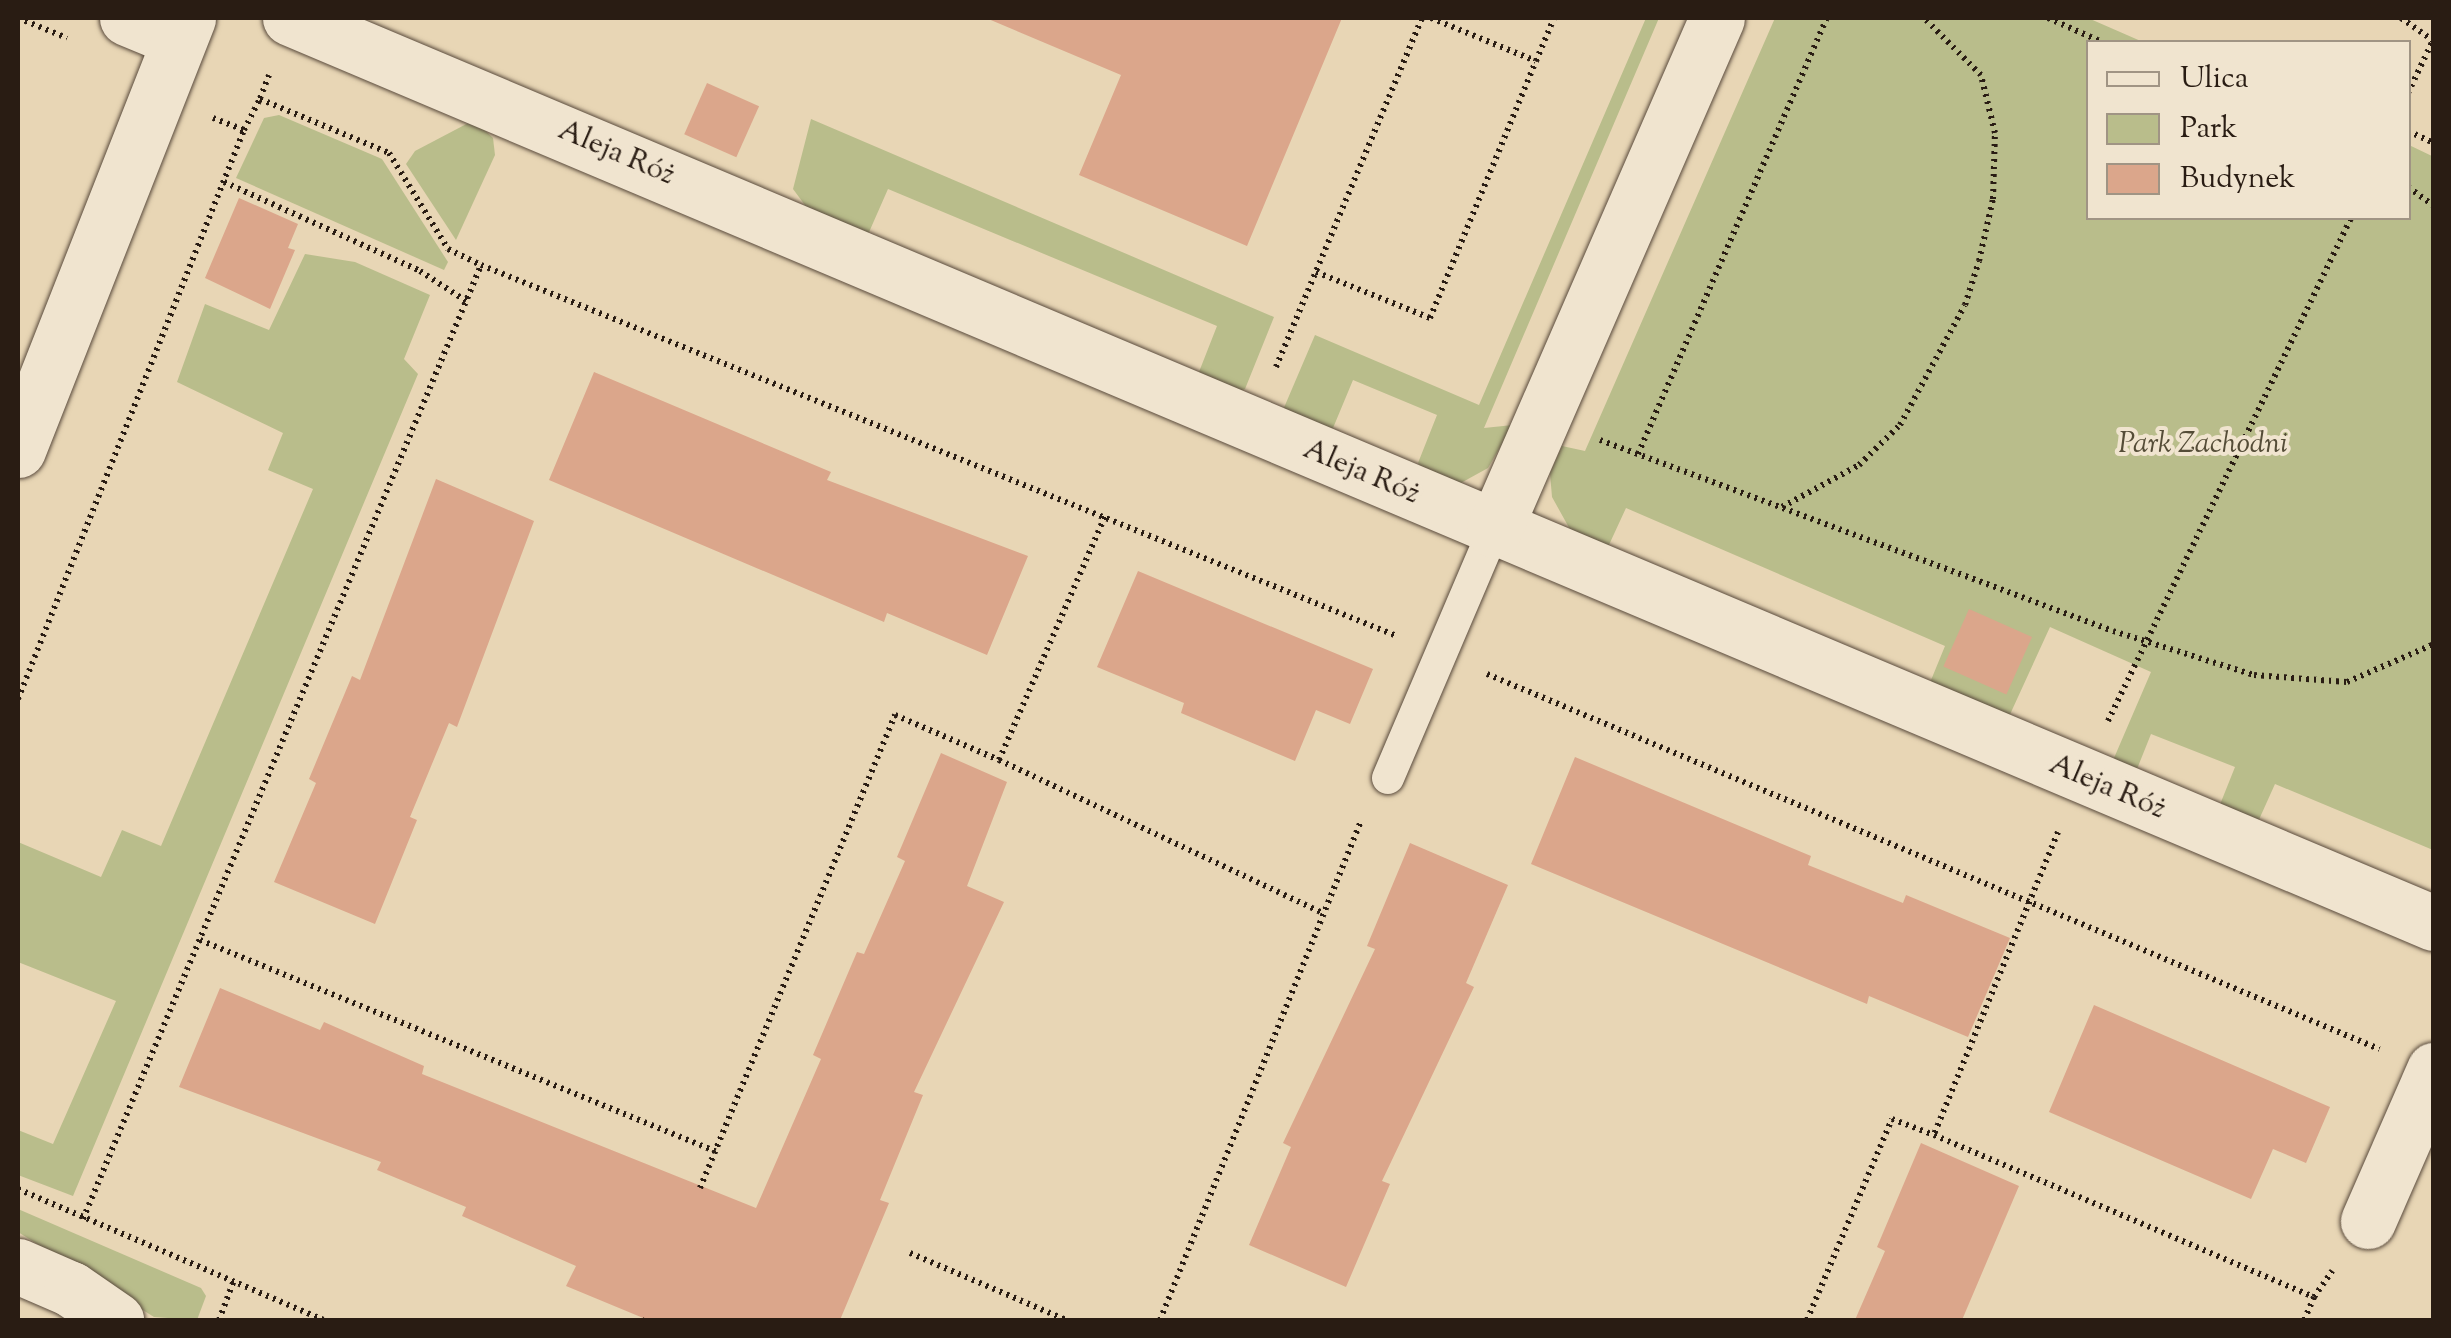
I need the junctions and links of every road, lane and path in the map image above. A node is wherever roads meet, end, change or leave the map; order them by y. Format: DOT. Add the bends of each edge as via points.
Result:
graph roads {
  1 [pos="18,18"];
  2 [pos="290,18"];
  3 [pos="1422,18"];
  4 [pos="1432,18"];
  5 [pos="1554,18"];
  6 [pos="1717,18"];
  7 [pos="1827,18"];
  8 [pos="1924,18"];
  9 [pos="2048,18"];
  10 [pos="2401,18"];
  11 [pos="183,28"];
  12 [pos="106,32"];
  13 [pos="2433,39"];
  14 [pos="2098,40"];
  15 [pos="1536,61"];
  16 [pos="2411,87"];
  17 [pos="260,98"];
  18 [pos="200,113"];
  19 [pos="244,130"];
  20 [pos="224,182"];
  21 [pos="2411,190"];
  22 [pos="2434,206"];
  23 [pos="2350,220"];
  24 [pos="481,265"];
  25 [pos="1316,272"];
  26 [pos="466,301"];
  27 [pos="1294,326"];
  28 [pos="1543,417"];
  29 [pos="18,450"];
  30 [pos="1638,454"];
  31 [pos="1782,508"];
  32 [pos="1106,514"];
  33 [pos="1494,530"];
  34 [pos="2145,642"];
  35 [pos="2434,644"];
  36 [pos="1440,654"];
  37 [pos="18,699"];
  38 [pos="999,760"];
  39 [pos="1388,778"];
  40 [pos="2080,778"];
  41 [pos="2029,904"];
  42 [pos="1322,912"];
  43 [pos="2434,923"];
  44 [pos="200,940"];
  45 [pos="2433,1071"];
  46 [pos="1934,1135"];
  47 [pos="715,1152"];
  48 [pos="700,1188"];
  49 [pos="18,1189"];
  50 [pos="83,1219"];
  51 [pos="2368,1221"];
  52 [pos="910,1252"];
  53 [pos="18,1266"];
  54 [pos="234,1280"];
  55 [pos="116,1320"];
  56 [pos="219,1320"];
  57 [pos="322,1320"];
  58 [pos="1066,1320"];
  59 [pos="1160,1320"];
  60 [pos="1807,1320"];
  61 [pos="2304,1320"];
  1 -- 12 [label="path"];
  2 -- 17 [label="path"];
  2 -- 33 [label="street, Aleja Róż"];
  3 -- 25 [label="path"];
  4 -- 15 [label="path"];
  5 -- 15 [label="path"];
  6 -- 28 [label="street"];
  7 -- 30 [label="path"];
  8 -- 31 [label="path" via="1980,74 1995,133 1992,200 1966,306 1900,425 1859,465"];
  9 -- 14 [label="path"];
  10 -- 13 [label="path"];
  11 -- 12 [label="street"];
  11 -- 29 [label="street"];
  13 -- 16 [label="path"];
  15 -- 25 [label="path" via="1430,318"];
  17 -- 19 [label="path"];
  17 -- 24 [label="path" via="389,153 448,249"];
  18 -- 19 [label="path"];
  19 -- 20 [label="path"];
  20 -- 26 [label="path" via="420,271"];
  20 -- 37 [label="path"];
  21 -- 22 [label="path"];
  23 -- 34 [label="path"];
  24 -- 26 [label="path"];
  24 -- 32 [label="path"];
  25 -- 27 [label="path"];
  26 -- 44 [label="path"];
  28 -- 30 [label="path"];
  28 -- 33 [label="street"];
  30 -- 31 [label="path"];
  31 -- 34 [label="path"];
  32 -- 36 [label="path"];
  32 -- 38 [label="path"];
  33 -- 36 [label="lane"];
  33 -- 40 [label="street, Aleja Róż"];
  34 -- 35 [label="path" via="2309,684 2347,682"];
  34 -- 40 [label="path"];
  36 -- 39 [label="lane"];
  36 -- 41 [label="path"];
  38 -- 42 [label="path"];
  38 -- 47 [label="path" via="895,715"];
  39 -- 42 [label="path" via="1372,794"];
  40 -- 41 [label="path"];
  40 -- 43 [label="street, Aleja Róż"];
  41 -- 45 [label="path"];
  41 -- 46 [label="path"];
  42 -- 59 [label="path"];
  44 -- 47 [label="path"];
  44 -- 50 [label="path"];
  45 -- 51 [label="street"];
  46 -- 60 [label="path" via="1892,1119"];
  46 -- 61 [label="path" via="2314,1297"];
  47 -- 48 [label="path"];
  49 -- 50 [label="path"];
  50 -- 54 [label="path"];
  52 -- 58 [label="path"];
  53 -- 55 [label="street" via="71,1289"];
  54 -- 56 [label="path"];
  54 -- 57 [label="path"];
}
